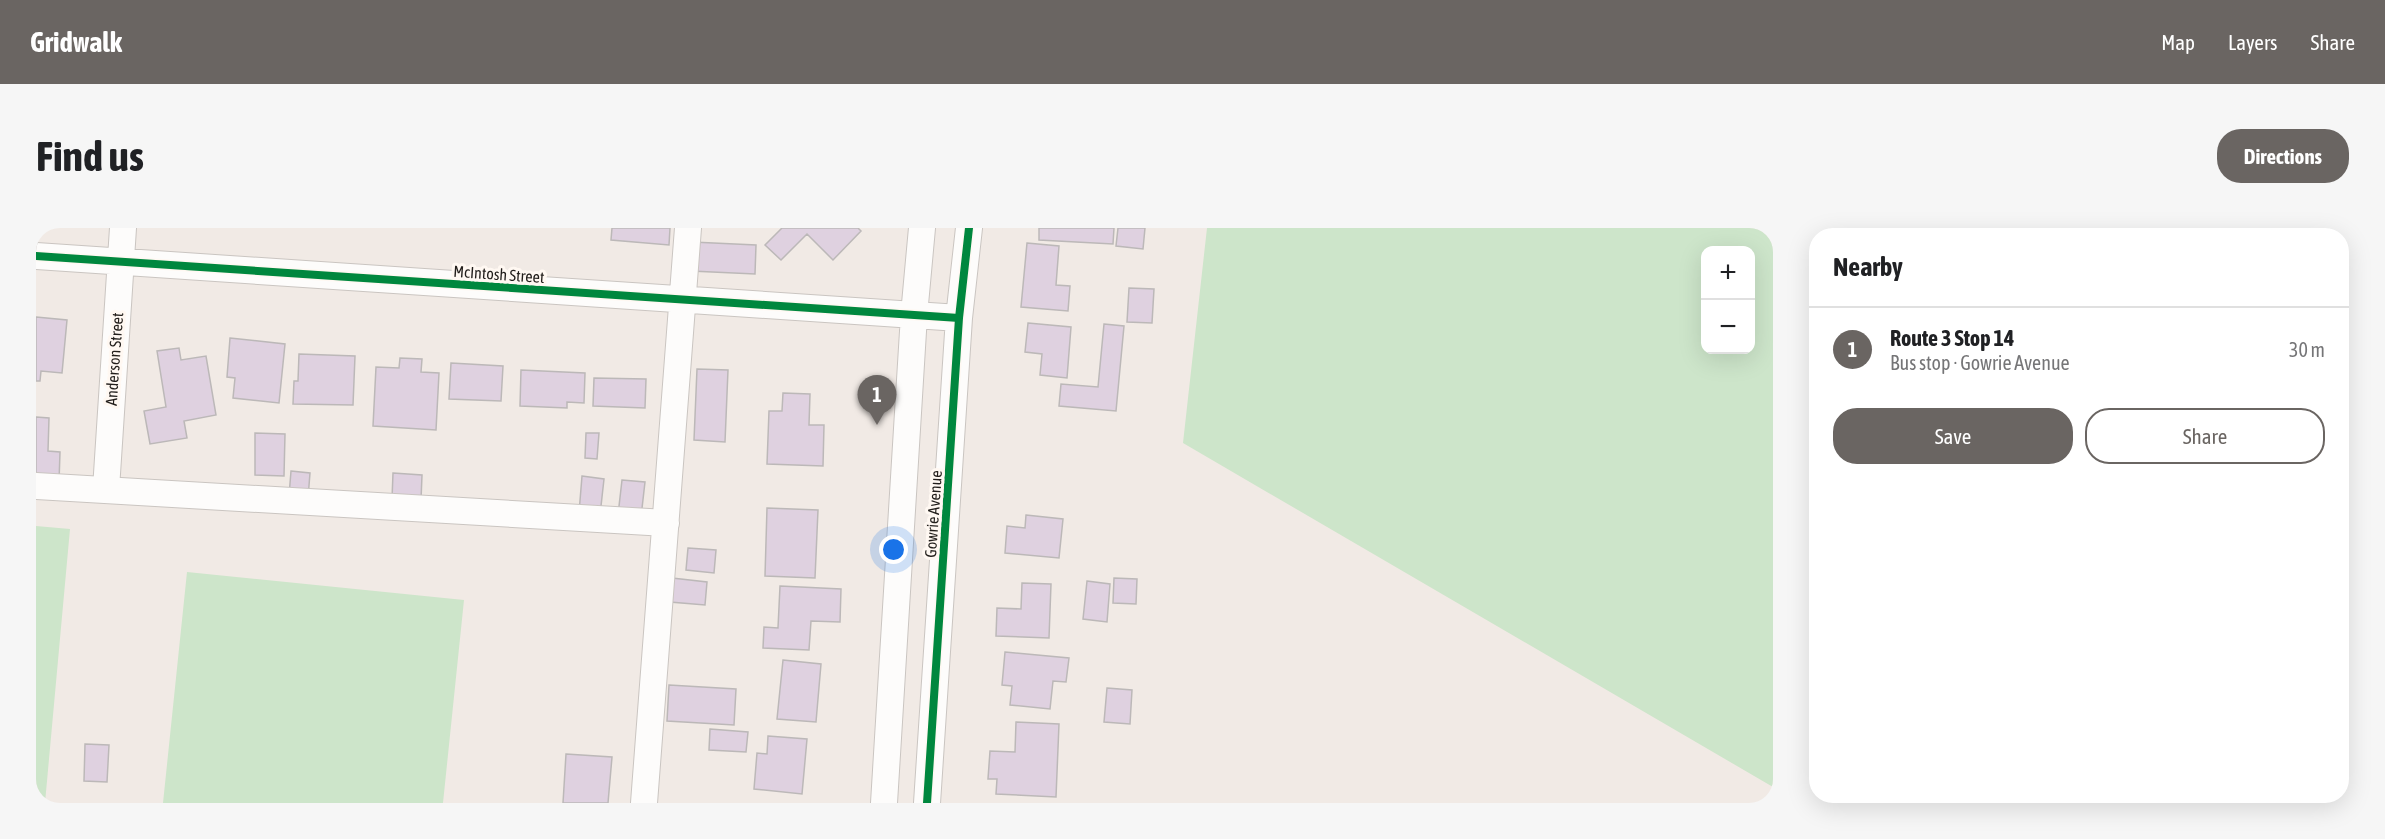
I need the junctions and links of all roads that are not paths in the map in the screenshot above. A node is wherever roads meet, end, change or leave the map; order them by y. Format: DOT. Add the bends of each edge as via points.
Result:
graph roads {
  1 [pos="123,228"];
  2 [pos="688,228"];
  3 [pos="922,228"];
  4 [pos="969,228"];
  5 [pos="36,256"];
  6 [pos="120,262"];
  7 [pos="683,299"];
  8 [pos="914,315"];
  9 [pos="959,318"];
  10 [pos="36,486"];
  11 [pos="106,489"];
  12 [pos="666,524"];
  13 [pos="644,803"];
  14 [pos="884,803"];
  15 [pos="927,803"];
  1 -- 6 [label="street, Anderson Street"];
  2 -- 7 [label="street"];
  3 -- 8 [label="street, Gowrie Avenue"];
  4 -- 9 [label="street, Gowrie Avenue"];
  5 -- 6 [label="street, McIntosh Street"];
  6 -- 7 [label="street, McIntosh Street"];
  6 -- 11 [label="street, Anderson Street"];
  7 -- 8 [label="street, McIntosh Street"];
  7 -- 12 [label="street"];
  8 -- 9 [label="street, McIntosh Street"];
  8 -- 14 [label="street, Gowrie Avenue"];
  9 -- 15 [label="street, Gowrie Avenue"];
  10 -- 11 [label="street"];
  11 -- 12 [label="street"];
  12 -- 13 [label="street"];
}
